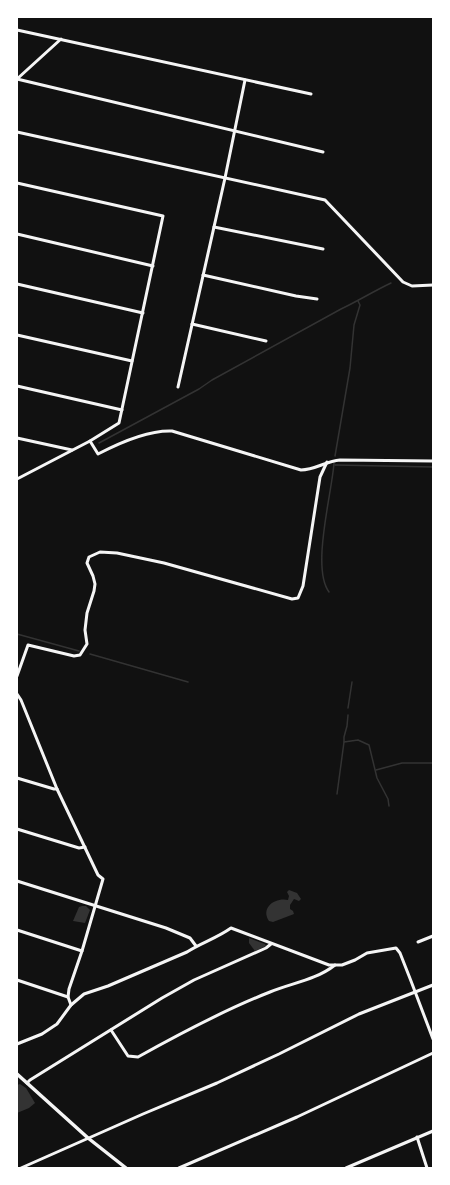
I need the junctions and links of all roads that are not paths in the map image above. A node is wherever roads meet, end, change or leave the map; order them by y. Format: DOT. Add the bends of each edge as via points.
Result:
graph roads {
  1 [pos="17,30"];
  2 [pos="61,39"];
  3 [pos="17,79"];
  4 [pos="245,80"];
  5 [pos="311,94"];
  6 [pos="234,130"];
  7 [pos="17,132"];
  8 [pos="323,152"];
  9 [pos="225,178"];
  10 [pos="17,183"];
  11 [pos="214,227"];
  12 [pos="17,234"];
  13 [pos="323,249"];
  14 [pos="153,266"];
  15 [pos="203,275"];
  16 [pos="17,284"];
  17 [pos="433,285"];
  18 [pos="317,299"];
  19 [pos="143,313"];
  20 [pos="192,324"];
  21 [pos="17,335"];
  22 [pos="266,341"];
  23 [pos="132,361"];
  24 [pos="17,386"];
  25 [pos="178,387"];
  26 [pos="122,410"];
  27 [pos="17,438"];
  28 [pos="90,441"];
  29 [pos="72,450"];
  30 [pos="433,461"];
  31 [pos="327,462"];
  32 [pos="17,479"];
  33 [pos="17,676"];
  34 [pos="17,694"];
  35 [pos="17,778"];
  36 [pos="57,789"];
  37 [pos="17,829"];
  38 [pos="85,847"];
  39 [pos="17,881"];
  40 [pos="95,905"];
  41 [pos="17,930"];
  42 [pos="433,936"];
  43 [pos="418,942"];
  44 [pos="271,944"];
  45 [pos="196,946"];
  46 [pos="82,951"];
  47 [pos="334,966"];
  48 [pos="17,980"];
  49 [pos="433,985"];
  50 [pos="415,992"];
  51 [pos="68,997"];
  52 [pos="71,1005"];
  53 [pos="112,1030"];
  54 [pos="433,1039"];
  55 [pos="17,1044"];
  56 [pos="433,1053"];
  57 [pos="17,1074"];
  58 [pos="27,1083"];
  59 [pos="433,1131"];
  60 [pos="417,1137"];
  61 [pos="88,1138"];
  62 [pos="21,1168"];
  63 [pos="126,1168"];
  64 [pos="179,1168"];
  65 [pos="346,1168"];
  66 [pos="427,1168"];
  1 -- 2 [label="street"];
  2 -- 3 [label="street"];
  2 -- 4 [label="street"];
  3 -- 6 [label="street"];
  4 -- 5 [label="street"];
  4 -- 6 [label="street"];
  6 -- 8 [label="street"];
  6 -- 9 [label="street"];
  7 -- 9 [label="street"];
  9 -- 11 [label="street"];
  9 -- 17 [label="street" via="325,200 403,282 412,286"];
  10 -- 14 [label="street" via="164,216"];
  11 -- 13 [label="street"];
  11 -- 15 [label="street"];
  12 -- 14 [label="street"];
  14 -- 19 [label="street"];
  15 -- 18 [label="street"];
  15 -- 20 [label="street"];
  16 -- 19 [label="street"];
  19 -- 23 [label="street"];
  20 -- 22 [label="street"];
  20 -- 25 [label="street"];
  21 -- 23 [label="street"];
  23 -- 26 [label="street"];
  24 -- 26 [label="street"];
  26 -- 28 [label="street" via="117,426"];
  27 -- 29 [label="street"];
  28 -- 29 [label="street"];
  28 -- 31 [label="street" via="98,454 154,432 172,431 301,470 309,470"];
  29 -- 32 [label="street"];
  30 -- 31 [label="street"];
  31 -- 33 [label="street" via="320,477 303,586 298,598 292,599 164,563 108,552 94,554 89,556 87,563 93,576 94,592 86,613 87,644 84,649 80,655 74,656 28,645"];
  34 -- 36 [label="street"];
  35 -- 36 [label="street"];
  36 -- 38 [label="street"];
  37 -- 38 [label="street" via="78,848"];
  38 -- 40 [label="street" via="98,875 103,879"];
  39 -- 40 [label="street"];
  40 -- 45 [label="street" via="166,928 190,938"];
  40 -- 46 [label="street"];
  41 -- 46 [label="street"];
  42 -- 43 [label="street"];
  44 -- 45 [label="street" via="231,928"];
  44 -- 47 [label="street"];
  44 -- 53 [label="street" via="194,980"];
  45 -- 52 [label="street" via="108,986 84,994"];
  46 -- 51 [label="street" via="68,989"];
  47 -- 50 [label="street" via="355,960 367,952 396,948"];
  47 -- 53 [label="street" via="325,973 271,992 199,1024 138,1056 128,1056"];
  48 -- 51 [label="street"];
  49 -- 50 [label="street"];
  50 -- 54 [label="street"];
  50 -- 61 [label="street" via="359,1014 217,1083"];
  51 -- 52 [label="street"];
  52 -- 55 [label="street" via="57,1024 42,1034"];
  53 -- 58 [label="street"];
  56 -- 64 [label="street" via="297,1117"];
  57 -- 58 [label="street"];
  58 -- 61 [label="street"];
  59 -- 60 [label="street"];
  60 -- 65 [label="street"];
  60 -- 66 [label="street"];
  61 -- 62 [label="street"];
  61 -- 63 [label="street"];
}
